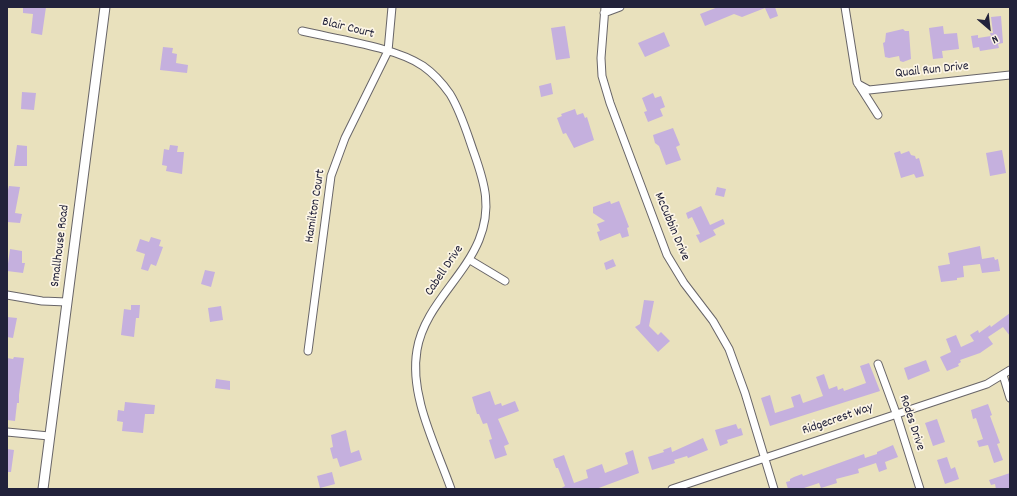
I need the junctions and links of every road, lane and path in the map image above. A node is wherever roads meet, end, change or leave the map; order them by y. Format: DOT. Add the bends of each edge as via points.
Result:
graph roads {
  1 [pos="105,7"];
  2 [pos="392,7"];
  3 [pos="620,7"];
  4 [pos="845,7"];
  5 [pos="605,10"];
  6 [pos="302,31"];
  7 [pos="388,51"];
  8 [pos="1010,75"];
  9 [pos="858,84"];
  10 [pos="878,115"];
  11 [pos="470,260"];
  12 [pos="505,281"];
  13 [pos="7,295"];
  14 [pos="67,302"];
  15 [pos="308,351"];
  16 [pos="878,364"];
  17 [pos="1010,370"];
  18 [pos="1003,375"];
  19 [pos="1010,398"];
  20 [pos="896,413"];
  21 [pos="7,432"];
  22 [pos="49,436"];
  23 [pos="765,458"];
  24 [pos="43,489"];
  25 [pos="451,489"];
  26 [pos="672,489"];
  27 [pos="774,489"];
  28 [pos="920,489"];
  1 -- 14 [label="street, Smallhouse Road"];
  2 -- 7 [label="street"];
  3 -- 5 [label="street"];
  4 -- 9 [label="street"];
  5 -- 23 [label="street, McCubbin Drive" via="601,63 610,103 667,255 684,283 713,321 729,349"];
  6 -- 7 [label="street, Blair Court"];
  7 -- 11 [label="street, Cabell Drive" via="424,66 449,93 461,115 487,199 485,218"];
  7 -- 15 [label="street, Hamilton Court" via="345,138 331,176"];
  8 -- 9 [label="street, Quail Run Drive" via="869,90"];
  9 -- 10 [label="street"];
  11 -- 12 [label="street"];
  11 -- 25 [label="street, Cabell Drive" via="428,318 421,335 415,364 420,403"];
  13 -- 14 [label="street"];
  14 -- 22 [label="street, Smallhouse Road"];
  16 -- 20 [label="street, Rodes Drive"];
  17 -- 18 [label="street, Ridgecrest Way"];
  18 -- 19 [label="street"];
  18 -- 20 [label="street, Ridgecrest Way" via="987,384"];
  20 -- 23 [label="street, Ridgecrest Way"];
  20 -- 28 [label="street, Rodes Drive"];
  21 -- 22 [label="street"];
  22 -- 24 [label="street, Smallhouse Road"];
  23 -- 26 [label="street, Ridgecrest Way"];
  23 -- 27 [label="street, McCubbin Drive"];
}
